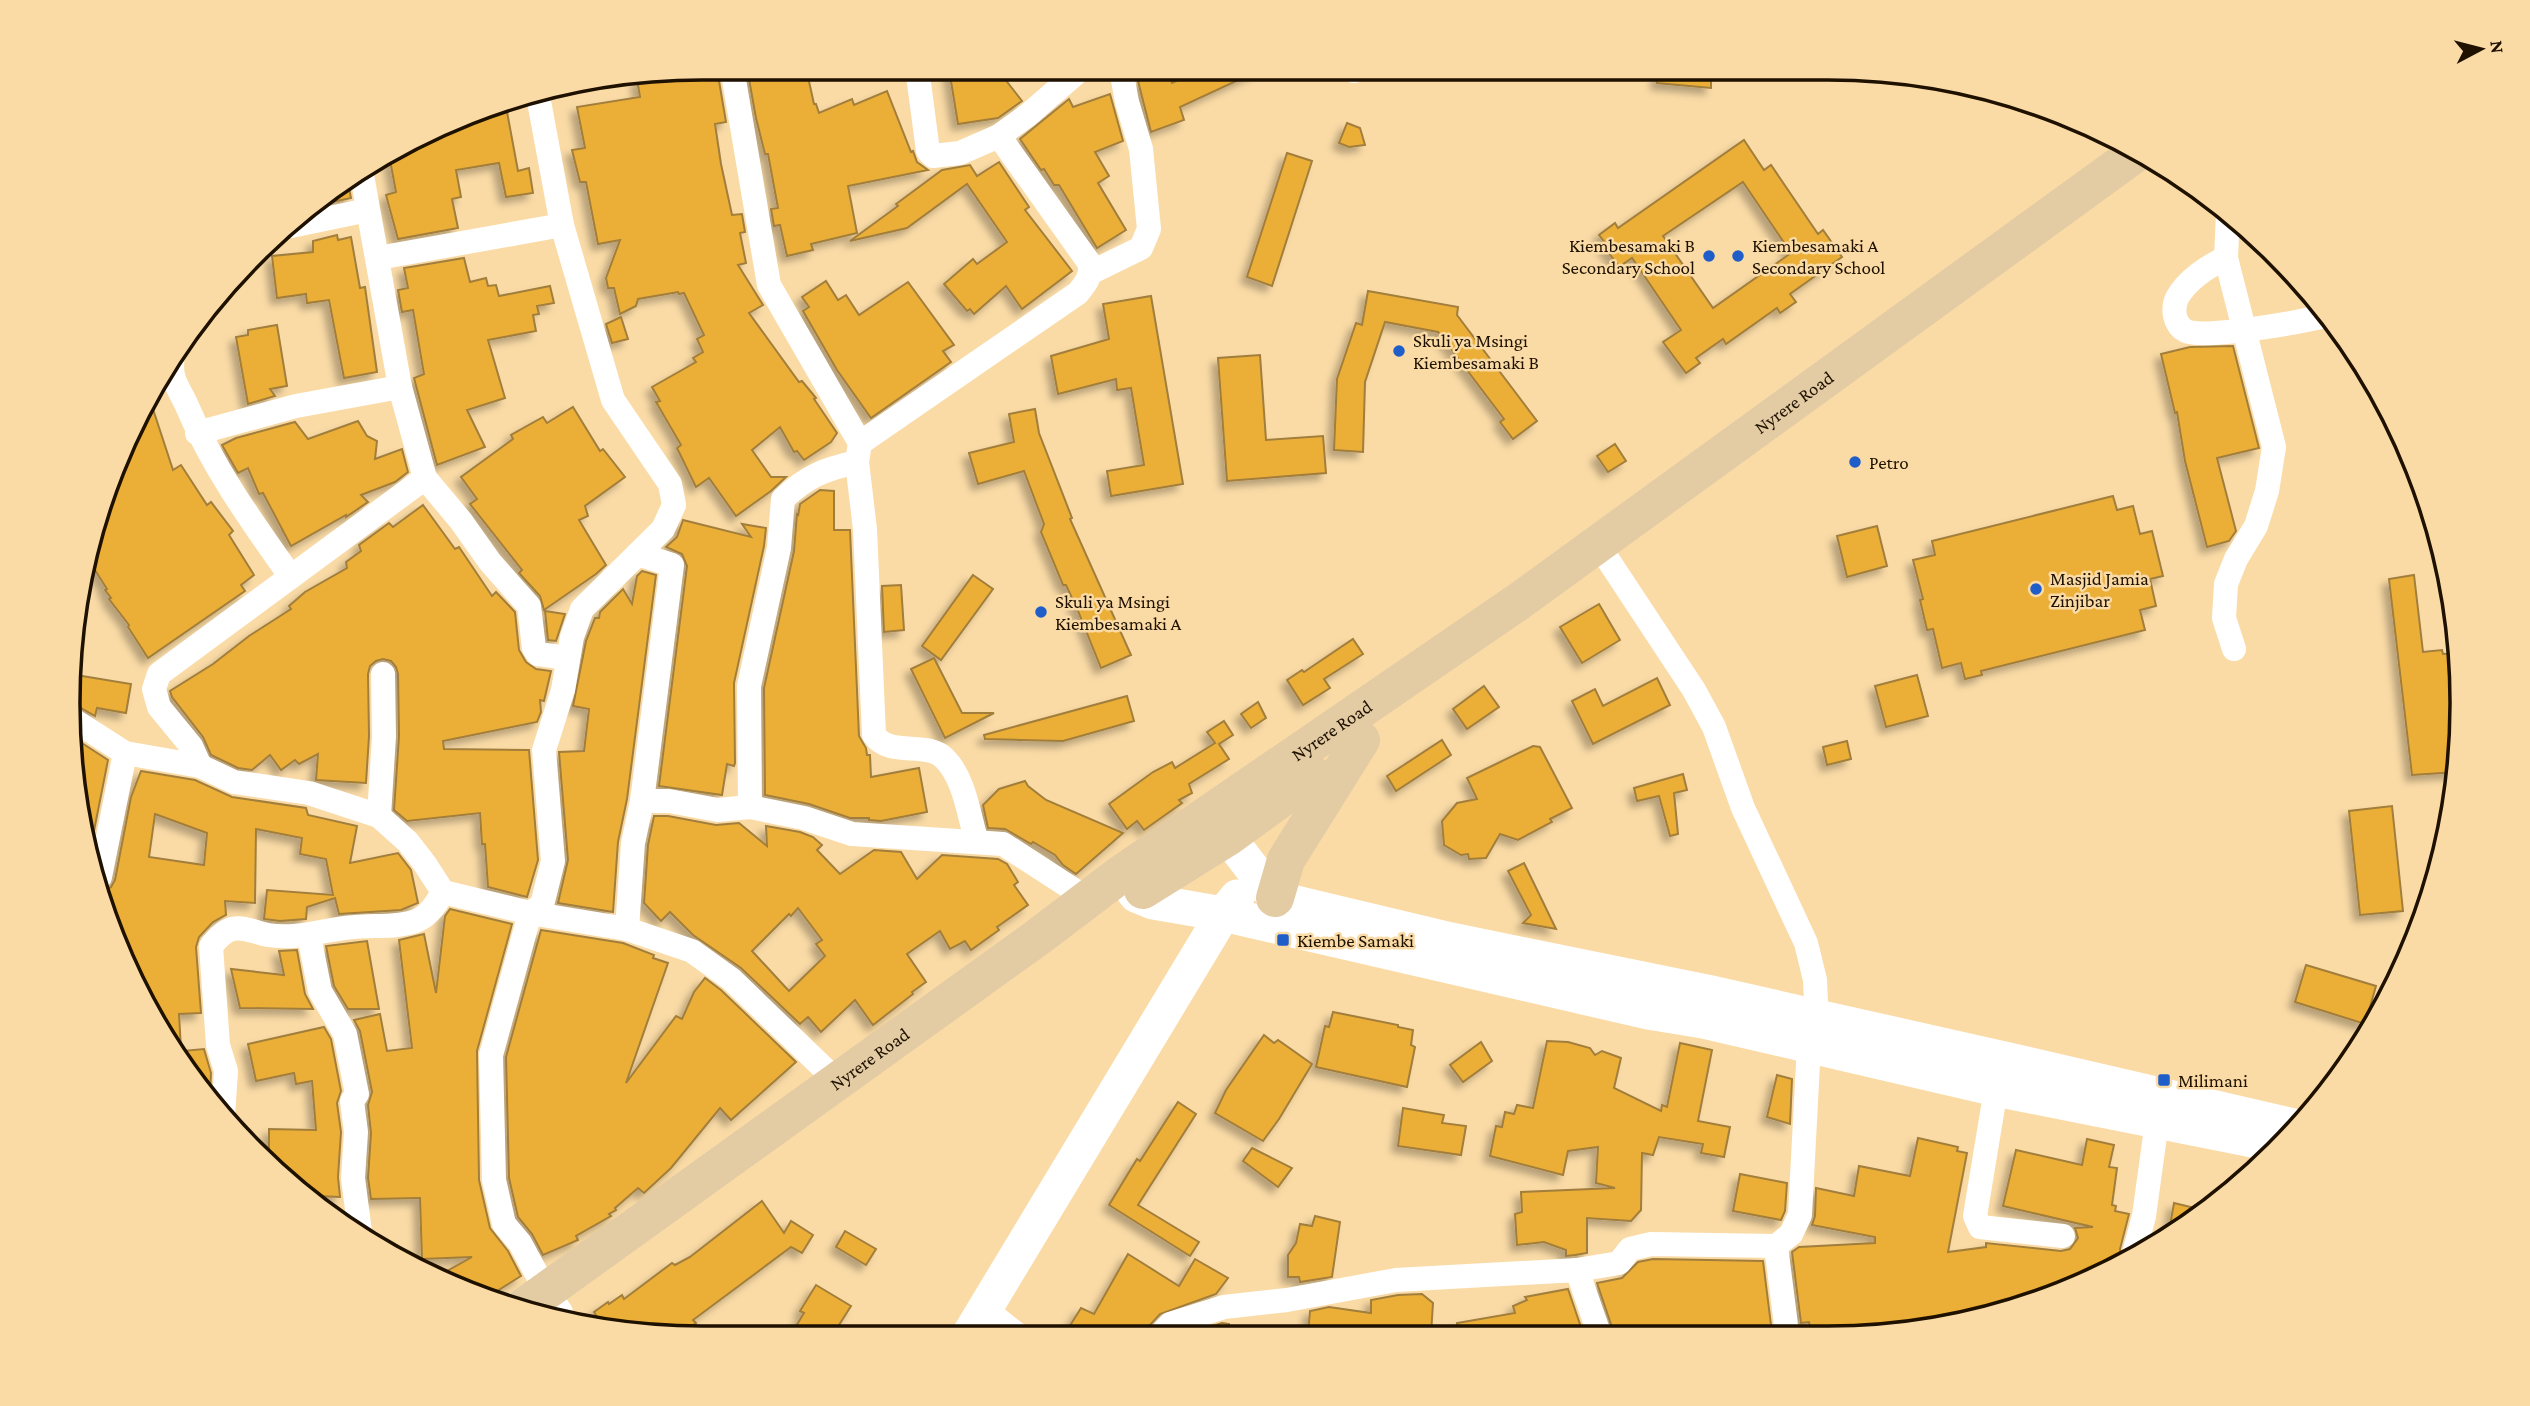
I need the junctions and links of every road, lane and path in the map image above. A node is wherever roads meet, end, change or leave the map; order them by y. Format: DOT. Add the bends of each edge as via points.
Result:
graph roads {
  1 [pos="734,80"];
  2 [pos="919,80"];
  3 [pos="1068,80"];
  4 [pos="1123,80"];
  5 [pos="539,103"];
  6 [pos="999,136"];
  7 [pos="2128,159"];
  8 [pos="2153,173"];
  9 [pos="363,181"];
  10 [pos="368,210"];
  11 [pos="308,223"];
  12 [pos="562,225"];
  13 [pos="2227,227"];
  14 [pos="378,258"];
  15 [pos="2226,258"];
  16 [pos="1090,273"];
  17 [pos="2315,317"];
  18 [pos="2244,330"];
  19 [pos="172,378"];
  20 [pos="400,387"];
  21 [pos="197,433"];
  22 [pos="859,452"];
  23 [pos="425,478"];
  24 [pos="1604,552"];
  25 [pos="638,554"];
  26 [pos="291,577"];
  27 [pos="2234,649"];
  28 [pos="568,658"];
  29 [pos="383,674"];
  30 [pos="81,725"];
  31 [pos="1361,740"];
  32 [pos="125,753"];
  33 [pos="200,766"];
  34 [pos="642,801"];
  35 [pos="750,807"];
  36 [pos="379,817"];
  37 [pos="1221,824"];
  38 [pos="976,842"];
  39 [pos="102,865"];
  40 [pos="1128,884"];
  41 [pos="1265,885"];
  42 [pos="443,892"];
  43 [pos="1088,900"];
  44 [pos="530,913"];
  45 [pos="1223,914"];
  46 [pos="627,929"];
  47 [pos="309,936"];
  48 [pos="1447,953"];
  49 [pos="1812,1031"];
  50 [pos="2017,1082"];
  51 [pos="838,1083"];
  52 [pos="224,1100"];
  53 [pos="2157,1121"];
  54 [pos="2284,1125"];
  55 [pos="2267,1143"];
  56 [pos="359,1222"];
  57 [pos="2063,1236"];
  58 [pos="2137,1243"];
  59 [pos="1776,1246"];
  60 [pos="1577,1270"];
  61 [pos="544,1304"];
  62 [pos="548,1306"];
  63 [pos="548,1306"];
  64 [pos="977,1322"];
  65 [pos="1168,1326"];
  66 [pos="1597,1326"];
  67 [pos="1786,1326"];
  1 -- 22 [label="street" via="769,285"];
  2 -- 6 [label="street" via="928,151 933,156 960,153"];
  3 -- 6 [label="street"];
  4 -- 16 [label="street" via="1141,149 1149,229 1141,248"];
  5 -- 12 [label="street"];
  6 -- 16 [label="street" via="1090,264"];
  7 -- 24 [label="main road, Nyrere Road"];
  8 -- 24 [label="main road, Nyrere Road"];
  9 -- 10 [label="street"];
  10 -- 11 [label="street"];
  10 -- 14 [label="street"];
  12 -- 14 [label="street"];
  12 -- 25 [label="street" via="613,400 670,484 674,505 663,529"];
  13 -- 15 [label="street"];
  14 -- 20 [label="street"];
  15 -- 18 [label="street"];
  15 -- 18 [label="street" via="2187,286 2174,308 2176,320 2195,333"];
  16 -- 22 [label="street" via="1077,293"];
  17 -- 18 [label="street"];
  18 -- 27 [label="street" via="2274,447 2256,527 2226,584 2224,618"];
  19 -- 21 [label="street"];
  20 -- 21 [label="street" via="296,406"];
  20 -- 23 [label="street"];
  21 -- 26 [label="street" via="233,495"];
  22 -- 35 [label="street" via="798,484 783,499 779,548 749,686"];
  22 -- 38 [label="street" via="874,735 888,746 945,758 961,788"];
  23 -- 26 [label="street"];
  23 -- 28 [label="street" via="529,606 538,654"];
  24 -- 31 [label="main road, Nyrere Road"];
  24 -- 37 [label="main road, Nyrere Road" via="1518,601"];
  24 -- 49 [label="street" via="1714,727 1743,808 1806,943 1815,980"];
  25 -- 28 [label="street" via="582,609"];
  25 -- 34 [label="street" via="672,565"];
  26 -- 33 [label="street" via="159,674 153,689 159,707 191,746"];
  28 -- 44 [label="street" via="544,750 553,861 542,905"];
  29 -- 36 [label="street"];
  30 -- 32 [label="street"];
  31 -- 37 [label="main road, Nyrere Road"];
  31 -- 41 [label="main road" via="1286,860"];
  32 -- 33 [label="street"];
  32 -- 39 [label="street"];
  33 -- 36 [label="street" via="234,782 309,793"];
  34 -- 35 [label="street" via="718,810"];
  34 -- 46 [label="street" via="633,843"];
  35 -- 38 [label="street" via="852,834"];
  36 -- 42 [label="street" via="408,842"];
  37 -- 40 [label="main road, Nyrere Road"];
  37 -- 41 [label="main road"];
  38 -- 43 [label="street" via="1003,844"];
  40 -- 43 [label="main road, Nyrere Road"];
  40 -- 45 [label="main road" via="1153,902"];
  40 -- 62 [label="main road, Nyrere Road"];
  41 -- 45 [label="main road"];
  41 -- 48 [label="main road"];
  42 -- 44 [label="street"];
  42 -- 47 [label="street" via="418,920"];
  43 -- 51 [label="main road, Nyrere Road"];
  44 -- 46 [label="street"];
  44 -- 61 [label="street" via="491,1055 494,1180 503,1224 520,1243"];
  45 -- 48 [label="main road"];
  45 -- 64 [label="main road"];
  46 -- 51 [label="street" via="692,951 732,979"];
  47 -- 52 [label="street" via="233,929 211,946 218,1045 226,1071"];
  47 -- 56 [label="street" via="320,991 345,1034 352,1064 357,1094 352,1101"];
  48 -- 49 [label="main road" via="1652,997 1703,1021"];
  49 -- 50 [label="main road"];
  49 -- 59 [label="street" via="1800,1215 1791,1234"];
  50 -- 53 [label="main road"];
  50 -- 54 [label="main road"];
  50 -- 57 [label="street" via="1975,1216 1980,1227"];
  51 -- 63 [label="main road, Nyrere Road"];
  53 -- 55 [label="main road"];
  53 -- 58 [label="street"];
  59 -- 60 [label="street" via="1651,1244 1630,1250 1619,1263"];
  59 -- 67 [label="street"];
  60 -- 65 [label="street" via="1396,1280 1224,1307"];
  60 -- 66 [label="street"];
}
